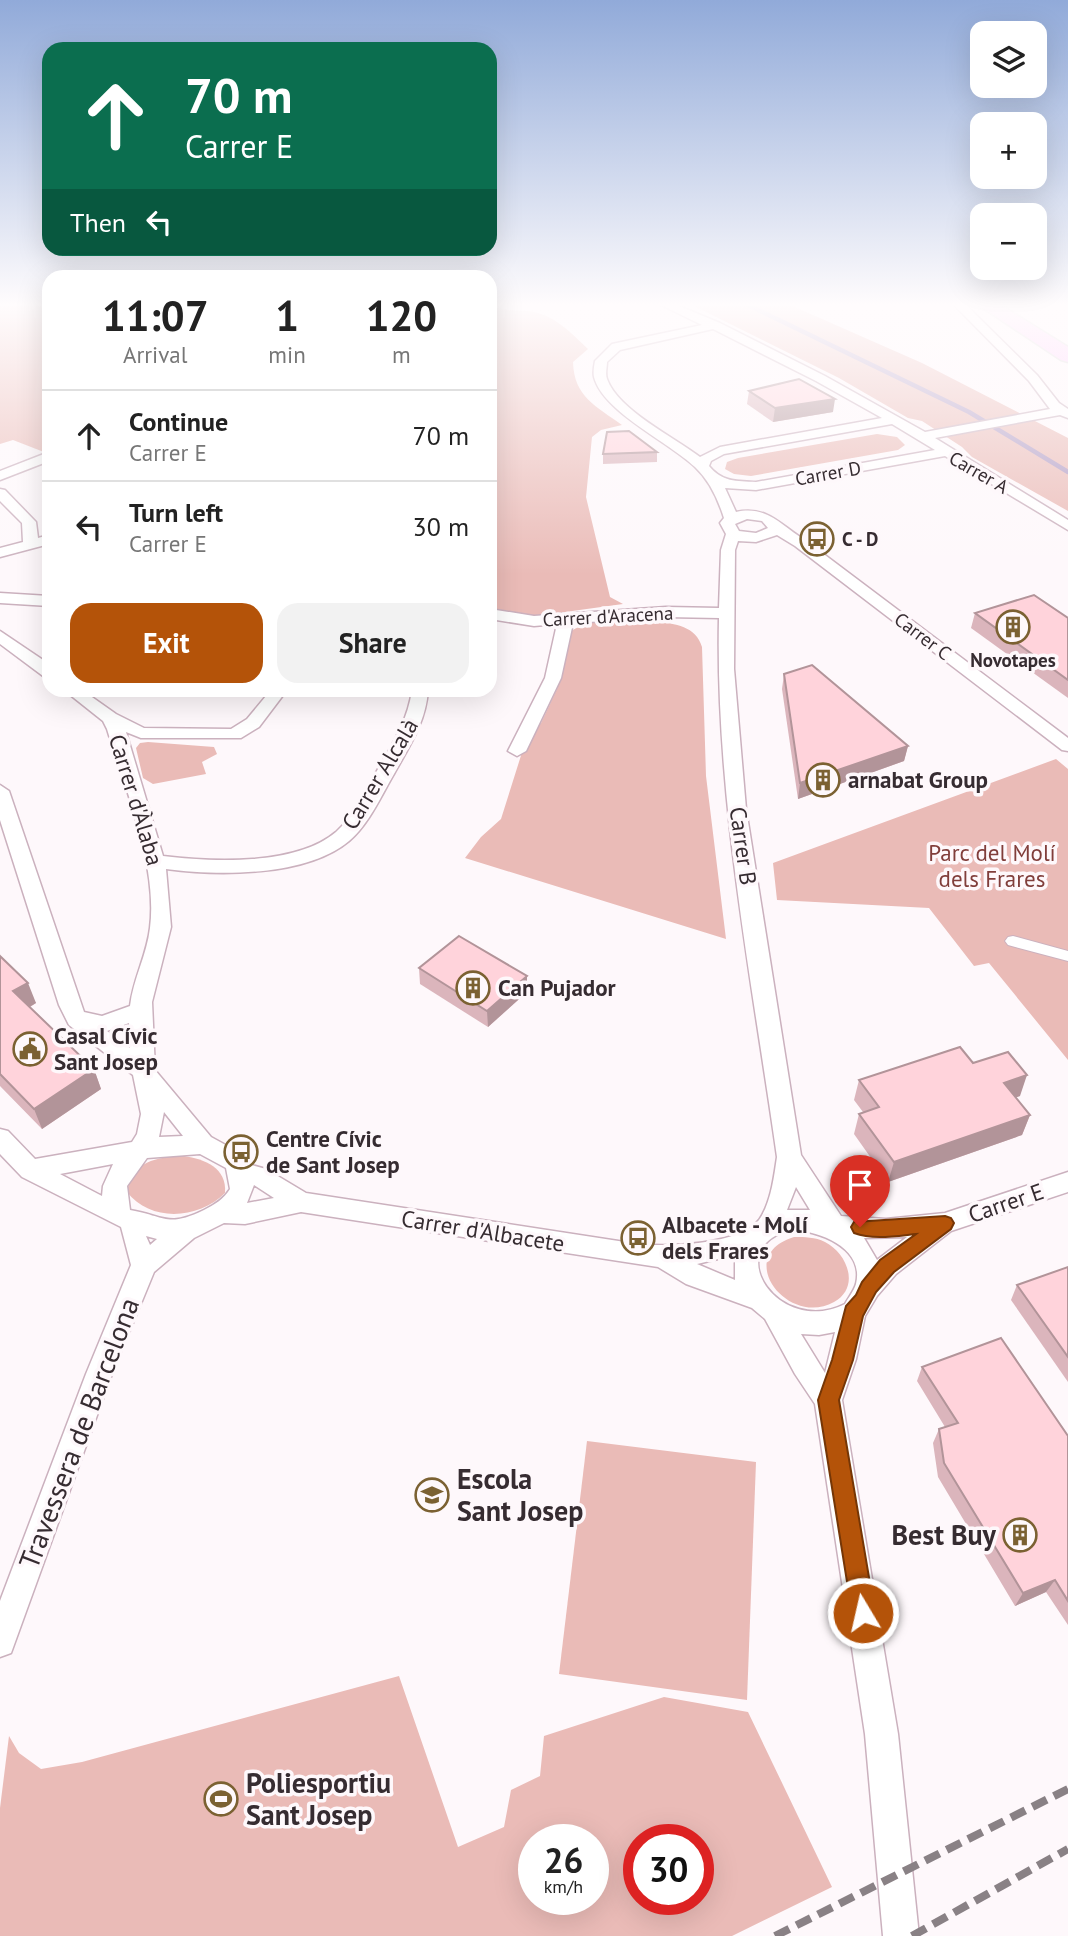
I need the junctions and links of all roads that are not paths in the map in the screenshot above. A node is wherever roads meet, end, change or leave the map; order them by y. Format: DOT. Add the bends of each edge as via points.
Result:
graph roads {
  1 [pos="610,394"];
  2 [pos="846,394"];
  3 [pos="1047,394"];
  4 [pos="1068,396"];
  5 [pos="1060,409"];
  6 [pos="892,420"];
  7 [pos="927,436"];
  8 [pos="945,452"];
  9 [pos="42,459"];
  10 [pos="702,466"];
  11 [pos="0,477"];
  12 [pos="712,479"];
  13 [pos="769,484"];
  14 [pos="0,493"];
  15 [pos="771,523"];
  16 [pos="732,526"];
  17 [pos="1068,526"];
  18 [pos="42,541"];
  19 [pos="31,544"];
  20 [pos="0,553"];
  21 [pos="0,598"];
  22 [pos="42,601"];
  23 [pos="727,613"];
  24 [pos="497,615"];
  25 [pos="566,620"];
  26 [pos="0,636"];
  27 [pos="42,667"];
  28 [pos="82,697"];
  29 [pos="273,697"];
  30 [pos="420,697"];
  31 [pos="110,718"];
  32 [pos="141,733"];
  33 [pos="120,743"];
  34 [pos="1068,746"];
  35 [pos="517,751"];
  36 [pos="0,791"];
  37 [pos="157,862"];
  38 [pos="1013,941"];
  39 [pos="1068,956"];
  40 [pos="139,1011"];
  41 [pos="77,1019"];
  42 [pos="143,1070"];
  43 [pos="153,1116"];
  44 [pos="0,1138"];
  45 [pos="203,1144"];
  46 [pos="142,1150"];
  47 [pos="789,1157"];
  48 [pos="98,1158"];
  49 [pos="30,1170"];
  50 [pos="240,1172"];
  51 [pos="1068,1182"];
  52 [pos="301,1202"];
  53 [pos="221,1213"];
  54 [pos="126,1219"];
  55 [pos="945,1223"];
  56 [pos="834,1226"];
  57 [pos="185,1231"];
  58 [pos="762,1232"];
  59 [pos="666,1259"];
  60 [pos="144,1265"];
  61 [pos="869,1288"];
  62 [pos="767,1306"];
  63 [pos="853,1312"];
  64 [pos="828,1400"];
  65 [pos="0,1642"];
  66 [pos="901,1936"];
  1 -- 10 [label="street"];
  2 -- 6 [label="street, Carrer A"];
  3 -- 5 [label="street"];
  4 -- 5 [label="street"];
  5 -- 7 [label="street"];
  6 -- 7 [label="street, Carrer A"];
  6 -- 10 [label="street, Carrer D" via="720,451"];
  7 -- 8 [label="street, Carrer A"];
  8 -- 13 [label="street, Carrer D"];
  8 -- 17 [label="street, Carrer A"];
  9 -- 11 [label="street"];
  10 -- 12 [label="street"];
  12 -- 13 [label="street, Carrer D" via="737,486"];
  12 -- 16 [label="street"];
  13 -- 15 [label="street" via="763,502"];
  14 -- 19 [label="street" via="29,522"];
  15 -- 16 [label="street" via="747,514"];
  15 -- 16 [label="street" via="771,535 761,537"];
  15 -- 34 [label="street, Carrer C"];
  16 -- 23 [label="street, Carrer B"];
  18 -- 19 [label="street"];
  19 -- 20 [label="street"];
  21 -- 22 [label="street"];
  23 -- 25 [label="street, Carrer d'Aracena" via="666,612"];
  23 -- 47 [label="street, Carrer B" via="726,669 737,809"];
  24 -- 25 [label="street, Carrer d'Aracena"];
  25 -- 35 [label="street" via="553,678"];
  26 -- 27 [label="street"];
  28 -- 31 [label="street, Carrer d'Àlaba"];
  29 -- 32 [label="street" via="253,723 234,734"];
  30 -- 37 [label="street, Carrer Alcalà" via="413,725 342,837 308,854 261,865 225,868"];
  31 -- 32 [label="street"];
  31 -- 33 [label="street, Carrer d'Àlaba"];
  32 -- 33 [label="street"];
  33 -- 37 [label="street, Carrer d'Àlaba"];
  36 -- 41 [label="street"];
  37 -- 40 [label="street, Carrer d'Àlaba" via="162,918"];
  38 -- 39 [label="street"];
  40 -- 41 [label="street" via="103,1024"];
  40 -- 42 [label="street, Carrer d'Àlaba" via="129,1028 129,1045"];
  41 -- 42 [label="street"];
  42 -- 43 [label="street"];
  42 -- 45 [label="street"];
  43 -- 46 [label="street" via="150,1138"];
  43 -- 48 [label="street" via="137,1134"];
  44 -- 49 [label="street"];
  45 -- 46 [label="street"];
  45 -- 50 [label="street, Carrer d'Albacete" via="234,1161"];
  46 -- 48 [label="street"];
  46 -- 54 [label="street" via="120,1169 112,1198"];
  47 -- 56 [label="street, Carrer B"];
  47 -- 58 [label="street, Carrer B" via="783,1191"];
  48 -- 49 [label="street"];
  49 -- 54 [label="street"];
  50 -- 52 [label="street, Carrer d'Albacete" via="258,1176"];
  50 -- 53 [label="street, Carrer d'Albacete" via="242,1191"];
  51 -- 55 [label="street, Carrer E"];
  52 -- 53 [label="street, Carrer d'Albacete" via="245,1214"];
  52 -- 59 [label="street, Carrer d'Albacete"];
  53 -- 57 [label="street, Carrer d'Albacete"];
  54 -- 57 [label="street" via="158,1230"];
  54 -- 60 [label="street"];
  55 -- 56 [label="street, Carrer E" via="886,1229"];
  55 -- 61 [label="street, Carrer E" via="887,1266"];
  56 -- 58 [label="street" via="802,1219"];
  56 -- 61 [label="street" via="862,1254"];
  57 -- 60 [label="street, Travessera de Barcelona"];
  58 -- 59 [label="street, Carrer d'Albacete" via="724,1248"];
  58 -- 62 [label="street" via="748,1251 746,1265 749,1282"];
  59 -- 62 [label="street, Carrer d'Albacete"];
  60 -- 65 [label="street, Travessera de Barcelona"];
  61 -- 63 [label="street"];
  62 -- 63 [label="street" via="792,1321 814,1324 837,1321"];
  62 -- 64 [label="street"];
  63 -- 64 [label="street"];
  64 -- 66 [label="street" via="885,1746"];
}
